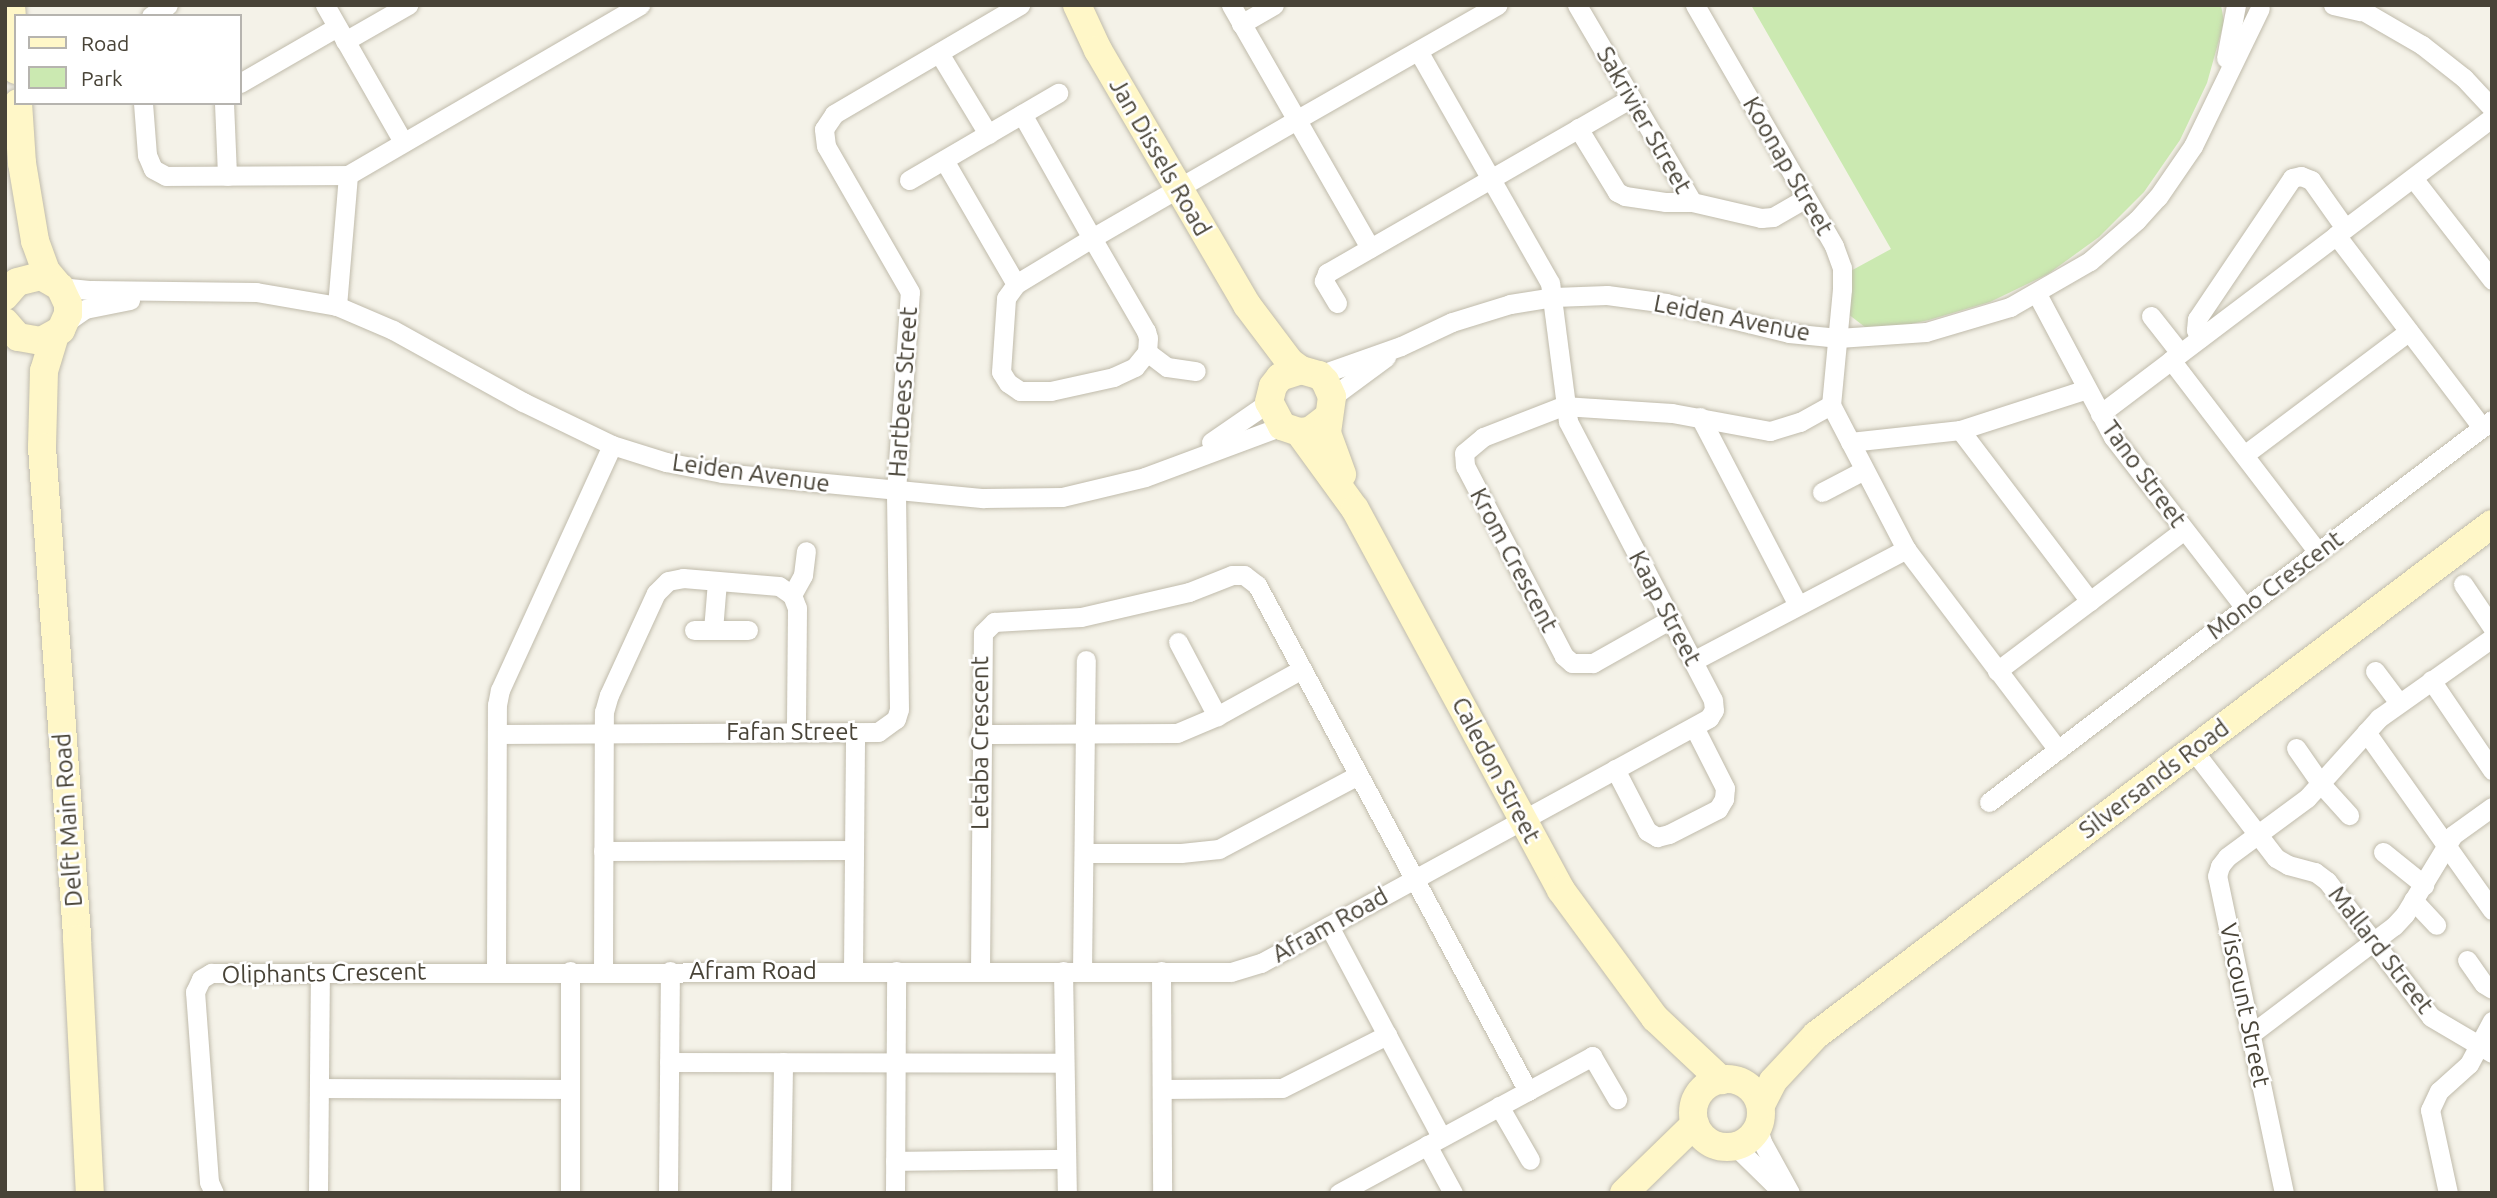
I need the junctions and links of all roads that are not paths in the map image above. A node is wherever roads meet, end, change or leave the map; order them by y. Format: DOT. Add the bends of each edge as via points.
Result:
graph roads {
  1 [pos="11,5"];
  2 [pos="325,5"];
  3 [pos="408,5"];
  4 [pos="640,5"];
  5 [pos="1020,5"];
  6 [pos="1077,5"];
  7 [pos="1231,5"];
  8 [pos="1274,5"];
  9 [pos="1498,5"];
  10 [pos="1577,5"];
  11 [pos="1695,5"];
  12 [pos="2236,5"];
  13 [pos="2333,5"];
  14 [pos="2258,6"];
  15 [pos="2356,8"];
  16 [pos="617,11"];
  17 [pos="1241,24"];
  18 [pos="341,34"];
  19 [pos="14,49"];
  20 [pos="1419,51"];
  21 [pos="939,53"];
  22 [pos="242,82"];
  23 [pos="2221,90"];
  24 [pos="1058,93"];
  25 [pos="1631,98"];
  26 [pos="18,105"];
  27 [pos="143,105"];
  28 [pos="224,105"];
  29 [pos="2492,108"];
  30 [pos="1022,114"];
  31 [pos="2492,118"];
  32 [pos="1296,120"];
  33 [pos="1578,128"];
  34 [pos="988,134"];
  35 [pos="403,142"];
  36 [pos="944,160"];
  37 [pos="22,163"];
  38 [pos="348,175"];
  39 [pos="227,176"];
  40 [pos="2413,177"];
  41 [pos="1491,179"];
  42 [pos="909,180"];
  43 [pos="1178,188"];
  44 [pos="1806,198"];
  45 [pos="1692,202"];
  46 [pos="2341,232"];
  47 [pos="1092,238"];
  48 [pos="1370,248"];
  49 [pos="2492,280"];
  50 [pos="1016,284"];
  51 [pos="58,285"];
  52 [pos="9,290"];
  53 [pos="176,292"];
  54 [pos="2037,294"];
  55 [pos="1554,297"];
  56 [pos="1337,303"];
  57 [pos="337,306"];
  58 [pos="1247,306"];
  59 [pos="2151,316"];
  60 [pos="10,329"];
  61 [pos="60,329"];
  62 [pos="2409,331"];
  63 [pos="1838,338"];
  64 [pos="2200,338"];
  65 [pos="1147,352"];
  66 [pos="2176,357"];
  67 [pos="1196,370"];
  68 [pos="2087,389"];
  69 [pos="1320,390"];
  70 [pos="1830,405"];
  71 [pos="1563,406"];
  72 [pos="1281,411"];
  73 [pos="2100,414"];
  74 [pos="1700,416"];
  75 [pos="2487,424"];
  76 [pos="1960,430"];
  77 [pos="1850,442"];
  78 [pos="612,445"];
  79 [pos="42,447"];
  80 [pos="2244,455"];
  81 [pos="1188,459"];
  82 [pos="1864,470"];
  83 [pos="896,491"];
  84 [pos="1822,492"];
  85 [pos="1355,509"];
  86 [pos="2492,524"];
  87 [pos="2184,530"];
  88 [pos="1906,549"];
  89 [pos="806,551"];
  90 [pos="2318,552"];
  91 [pos="717,581"];
  92 [pos="2463,584"];
  93 [pos="792,595"];
  94 [pos="2090,601"];
  95 [pos="1798,605"];
  96 [pos="2245,608"];
  97 [pos="1671,619"];
  98 [pos="2492,627"];
  99 [pos="748,630"];
  100 [pos="2492,638"];
  101 [pos="1178,642"];
  102 [pos="1086,660"];
  103 [pos="1693,661"];
  104 [pos="1302,670"];
  105 [pos="1997,671"];
  106 [pos="2375,671"];
  107 [pos="2431,680"];
  108 [pos="2398,702"];
  109 [pos="1217,716"];
  110 [pos="1694,727"];
  111 [pos="855,732"];
  112 [pos="2366,732"];
  113 [pos="604,733"];
  114 [pos="796,733"];
  115 [pos="497,734"];
  116 [pos="980,734"];
  117 [pos="1085,734"];
  118 [pos="2296,748"];
  119 [pos="2058,750"];
  120 [pos="2193,750"];
  121 [pos="1615,769"];
  122 [pos="2492,769"];
  123 [pos="1358,775"];
  124 [pos="2321,784"];
  125 [pos="1989,802"];
  126 [pos="2492,807"];
  127 [pos="2349,815"];
  128 [pos="1522,820"];
  129 [pos="2258,835"];
  130 [pos="2447,846"];
  131 [pos="603,850"];
  132 [pos="854,850"];
  133 [pos="2383,852"];
  134 [pos="1084,853"];
  135 [pos="1414,879"];
  136 [pos="2418,893"];
  137 [pos="2492,910"];
  138 [pos="2436,925"];
  139 [pos="1329,926"];
  140 [pos="2373,942"];
  141 [pos="2467,960"];
  142 [pos="496,971"];
  143 [pos="569,971"];
  144 [pos="603,971"];
  145 [pos="670,971"];
  146 [pos="853,971"];
  147 [pos="896,971"];
  148 [pos="981,971"];
  149 [pos="1072,971"];
  150 [pos="1161,971"];
  151 [pos="320,973"];
  152 [pos="2492,989"];
  153 [pos="1656,1018"];
  154 [pos="2492,1021"];
  155 [pos="2251,1034"];
  156 [pos="1387,1035"];
  157 [pos="1816,1035"];
  158 [pos="2485,1049"];
  159 [pos="669,1062"];
  160 [pos="783,1062"];
  161 [pos="896,1062"];
  162 [pos="1064,1063"];
  163 [pos="1728,1080"];
  164 [pos="319,1088"];
  165 [pos="570,1089"];
  166 [pos="1162,1089"];
  167 [pos="1528,1091"];
  168 [pos="1617,1099"];
  169 [pos="1499,1106"];
  170 [pos="1695,1113"];
  171 [pos="1759,1117"];
  172 [pos="1434,1141"];
  173 [pos="1726,1146"];
  174 [pos="1064,1158"];
  175 [pos="1530,1160"];
  176 [pos="895,1161"];
  177 [pos="1629,1189"];
  178 [pos="1349,1190"];
  179 [pos="90,1193"];
  180 [pos="214,1193"];
  181 [pos="318,1193"];
  182 [pos="570,1193"];
  183 [pos="668,1193"];
  184 [pos="781,1193"];
  185 [pos="895,1193"];
  186 [pos="1067,1193"];
  187 [pos="1162,1193"];
  188 [pos="1453,1193"];
  189 [pos="1783,1193"];
  190 [pos="1790,1193"];
  191 [pos="2284,1193"];
  192 [pos="2448,1193"];
  1 -- 19 [label="street"];
  2 -- 18 [label="street"];
  3 -- 18 [label="street"];
  4 -- 16 [label="street"];
  5 -- 21 [label="street, Hartbees Street"];
  6 -- 43 [label="street, Jan Dissels Road"];
  7 -- 17 [label="street"];
  8 -- 17 [label="street"];
  9 -- 20 [label="street"];
  10 -- 25 [label="street, Sakrivier Street"];
  11 -- 44 [label="street, Koonap Street"];
  12 -- 23 [label="street, Leiden Avenue"];
  13 -- 15 [label="street"];
  14 -- 23 [label="street, Leiden Avenue"];
  15 -- 29 [label="street" via="2422,45 2464,78"];
  16 -- 35 [label="street"];
  17 -- 32 [label="street"];
  18 -- 22 [label="street"];
  18 -- 35 [label="street"];
  20 -- 32 [label="street"];
  20 -- 41 [label="street, Kaap Street"];
  21 -- 34 [label="street"];
  21 -- 83 [label="street, Hartbees Street" via="834,114 824,134 826,146 910,292"];
  23 -- 54 [label="street, Leiden Avenue" via="2193,146 2144,212 2090,261"];
  24 -- 30 [label="street"];
  25 -- 33 [label="street"];
  25 -- 45 [label="street, Sakrivier Street"];
  26 -- 37 [label="street"];
  27 -- 39 [label="street" via="147,155 153,169 173,178"];
  28 -- 39 [label="street"];
  30 -- 34 [label="street"];
  30 -- 47 [label="street"];
  31 -- 40 [label="street"];
  32 -- 43 [label="street"];
  32 -- 48 [label="street"];
  33 -- 41 [label="street"];
  33 -- 45 [label="street" via="1617,192 1665,202"];
  34 -- 36 [label="street"];
  35 -- 38 [label="street"];
  36 -- 42 [label="street"];
  36 -- 50 [label="street"];
  37 -- 51 [label="street" via="35,241 46,271"];
  37 -- 52 [label="street"];
  38 -- 39 [label="street"];
  38 -- 57 [label="street"];
  40 -- 46 [label="street"];
  40 -- 49 [label="street"];
  41 -- 48 [label="street"];
  41 -- 55 [label="street, Kaap Street" via="1544,270"];
  43 -- 47 [label="street"];
  43 -- 58 [label="street, Jan Dissels Road"];
  44 -- 45 [label="street, Sakrivier Street" via="1773,217 1761,218"];
  44 -- 63 [label="street, Koonap Street" via="1842,268"];
  46 -- 62 [label="street"];
  46 -- 64 [label="street"];
  46 -- 64 [label="street" via="2311,180 2292,178 2197,319"];
  47 -- 50 [label="street"];
  47 -- 65 [label="street" via="1146,331"];
  48 -- 56 [label="street" via="1325,276"];
  50 -- 65 [label="street" via="1006,298 1000,364 1004,378 1014,388 1051,391 1114,377 1140,363"];
  51 -- 52 [label="street" via="32,276"];
  51 -- 53 [label="street, Leiden Avenue"];
  51 -- 61 [label="street" via="68,304"];
  53 -- 57 [label="street, Leiden Avenue" via="256,292"];
  53 -- 61 [label="street, Leiden Avenue" via="95,307 78,313"];
  54 -- 63 [label="street, Leiden Avenue" via="1945,328"];
  54 -- 68 [label="street, Tano Street"];
  55 -- 63 [label="street, Leiden Avenue" via="1607,295 1666,303 1788,332"];
  55 -- 69 [label="street, Leiden Avenue" via="1510,304 1452,322"];
  55 -- 71 [label="street, Kaap Street"];
  57 -- 78 [label="street, Leiden Avenue" via="394,330"];
  58 -- 69 [label="street, Jan Dissels Road" via="1290,362"];
  58 -- 72 [label="street, Jan Dissels Road"];
  59 -- 66 [label="street"];
  60 -- 61 [label="street" via="33,342"];
  60 -- 79 [label="street, Delft Main Road" via="32,387"];
  61 -- 79 [label="street, Delft Main Road" via="44,372"];
  62 -- 75 [label="street"];
  62 -- 80 [label="street"];
  63 -- 70 [label="street"];
  64 -- 66 [label="street"];
  65 -- 67 [label="street" via="1167,367"];
  66 -- 73 [label="street"];
  66 -- 80 [label="street"];
  68 -- 73 [label="street, Tano Street"];
  68 -- 76 [label="street"];
  69 -- 72 [label="street" via="1280,377"];
  69 -- 72 [label="street" via="1310,431"];
  69 -- 85 [label="street, Caledon Street" via="1327,433"];
  70 -- 74 [label="street" via="1792,426 1770,431"];
  70 -- 77 [label="street"];
  71 -- 74 [label="street"];
  71 -- 97 [label="street, Kaap Street"];
  71 -- 97 [label="street, Krom Crescent" via="1483,438 1464,453 1465,466 1564,656 1572,663 1593,663"];
  72 -- 81 [label="street, Leiden Avenue"];
  72 -- 81 [label="street, Leiden Avenue"];
  72 -- 85 [label="street, Caledon Street"];
  73 -- 87 [label="street, Tano Street"];
  74 -- 95 [label="street"];
  75 -- 90 [label="street, Mono Crescent"];
  76 -- 77 [label="street"];
  76 -- 94 [label="street"];
  77 -- 82 [label="street"];
  78 -- 83 [label="street, Leiden Avenue" via="693,469"];
  78 -- 115 [label="street" via="500,690"];
  79 -- 179 [label="street, Delft Main Road"];
  80 -- 90 [label="street"];
  81 -- 83 [label="street, Leiden Avenue" via="1145,477 1062,497 984,498"];
  82 -- 84 [label="street"];
  82 -- 88 [label="street"];
  83 -- 111 [label="street, Fafan Street" via="899,709 896,719 878,732"];
  85 -- 128 [label="street, Caledon Street"];
  86 -- 120 [label="street, Silversands Road"];
  87 -- 94 [label="street"];
  87 -- 96 [label="street, Tano Street"];
  88 -- 95 [label="street"];
  88 -- 105 [label="street"];
  89 -- 93 [label="street" via="803,575"];
  90 -- 96 [label="street, Mono Crescent"];
  91 -- 93 [label="street" via="779,586"];
  91 -- 99 [label="street" via="703,630"];
  91 -- 113 [label="street" via="682,578 668,581 656,593 609,695"];
  92 -- 98 [label="street"];
  93 -- 114 [label="street" via="797,608"];
  94 -- 105 [label="street"];
  95 -- 103 [label="street"];
  96 -- 119 [label="street, Mono Crescent"];
  97 -- 103 [label="street, Kaap Street"];
  100 -- 107 [label="street, Viscount Street"];
  101 -- 109 [label="street"];
  102 -- 117 [label="street"];
  103 -- 110 [label="street, Kaap Street" via="1714,710"];
  104 -- 109 [label="street"];
  104 -- 116 [label="street, Letaba Crescent" via="1257,585 1238,574 1189,593 1081,617 994,622 981,639"];
  104 -- 123 [label="street, Letaba Crescent"];
  105 -- 119 [label="street"];
  106 -- 108 [label="street"];
  107 -- 108 [label="street, Viscount Street"];
  107 -- 122 [label="street"];
  108 -- 112 [label="street, Viscount Street"];
  109 -- 117 [label="street" via="1177,733"];
  110 -- 121 [label="street, Kaap Street"];
  110 -- 121 [label="street" via="1725,788 1718,808 1657,837 1647,831"];
  111 -- 114 [label="street, Fafan Street"];
  111 -- 132 [label="street"];
  112 -- 124 [label="street, Viscount Street"];
  112 -- 130 [label="street"];
  113 -- 114 [label="street, Fafan Street"];
  113 -- 115 [label="street, Fafan Street"];
  113 -- 131 [label="street"];
  115 -- 142 [label="street"];
  116 -- 117 [label="street"];
  116 -- 148 [label="street, Letaba Crescent"];
  117 -- 134 [label="street"];
  118 -- 124 [label="street"];
  119 -- 125 [label="street, Mono Crescent"];
  120 -- 129 [label="street, Mallard Street"];
  120 -- 157 [label="street, Silversands Road"];
  121 -- 128 [label="street, Kaap Street"];
  123 -- 134 [label="street" via="1219,849"];
  123 -- 135 [label="street, Letaba Crescent"];
  124 -- 127 [label="street"];
  124 -- 129 [label="street, Viscount Street"];
  126 -- 130 [label="street" via="2460,828"];
  128 -- 135 [label="street, Afram Road"];
  128 -- 153 [label="street, Caledon Street" via="1580,919"];
  129 -- 140 [label="street, Mallard Street" via="2283,863 2315,872 2327,881"];
  129 -- 155 [label="street, Viscount Street" via="2227,857 2217,876"];
  130 -- 136 [label="street"];
  130 -- 137 [label="street"];
  131 -- 132 [label="street"];
  131 -- 144 [label="street"];
  132 -- 146 [label="street"];
  133 -- 136 [label="street"];
  134 -- 149 [label="street"];
  135 -- 139 [label="street, Afram Road"];
  135 -- 167 [label="street, Letaba Crescent"];
  136 -- 138 [label="street"];
  136 -- 140 [label="street" via="2394,926"];
  139 -- 150 [label="street, Afram Road" via="1247,968"];
  139 -- 156 [label="street"];
  140 -- 155 [label="street"];
  140 -- 158 [label="street, Mallard Street" via="2431,1017"];
  141 -- 152 [label="street"];
  142 -- 143 [label="street, Afram Road"];
  142 -- 151 [label="street, Oliphants Crescent"];
  143 -- 144 [label="street, Afram Road"];
  143 -- 165 [label="street"];
  144 -- 145 [label="street, Afram Road"];
  145 -- 146 [label="street, Afram Road"];
  145 -- 159 [label="street"];
  146 -- 147 [label="street, Afram Road"];
  147 -- 148 [label="street, Afram Road"];
  147 -- 161 [label="street"];
  148 -- 149 [label="street, Afram Road"];
  149 -- 150 [label="street, Afram Road"];
  149 -- 162 [label="street"];
  150 -- 166 [label="street"];
  151 -- 164 [label="street"];
  151 -- 180 [label="street, Oliphants Crescent" via="217,972 197,985 209,1182"];
  153 -- 163 [label="street, Caledon Street"];
  153 -- 170 [label="street, Caledon Street" via="1681,1063"];
  154 -- 158 [label="street"];
  155 -- 191 [label="street, Viscount Street"];
  156 -- 166 [label="street" via="1282,1088"];
  156 -- 172 [label="street"];
  157 -- 163 [label="street, Silversands Road"];
  157 -- 171 [label="street, Silversands Road" via="1773,1081"];
  158 -- 192 [label="street" via="2436,1096 2430,1110"];
  159 -- 160 [label="street"];
  159 -- 183 [label="street"];
  160 -- 161 [label="street"];
  160 -- 184 [label="street"];
  161 -- 162 [label="street"];
  161 -- 176 [label="street"];
  162 -- 174 [label="street"];
  163 -- 170 [label="street" via="1705,1088"];
  163 -- 171 [label="street" via="1747,1086"];
  164 -- 165 [label="street"];
  164 -- 181 [label="street"];
  165 -- 182 [label="street"];
  166 -- 187 [label="street"];
  167 -- 168 [label="street" via="1592,1056"];
  167 -- 169 [label="street"];
  169 -- 172 [label="street"];
  169 -- 175 [label="street"];
  170 -- 173 [label="street" via="1703,1137"];
  170 -- 177 [label="street"];
  171 -- 173 [label="street" via="1745,1143"];
  171 -- 190 [label="street" via="1762,1142"];
  172 -- 178 [label="street"];
  172 -- 188 [label="street"];
  173 -- 177 [label="street" via="1699,1149"];
  173 -- 189 [label="street"];
  174 -- 176 [label="street"];
  174 -- 186 [label="street"];
  176 -- 185 [label="street"];
}
